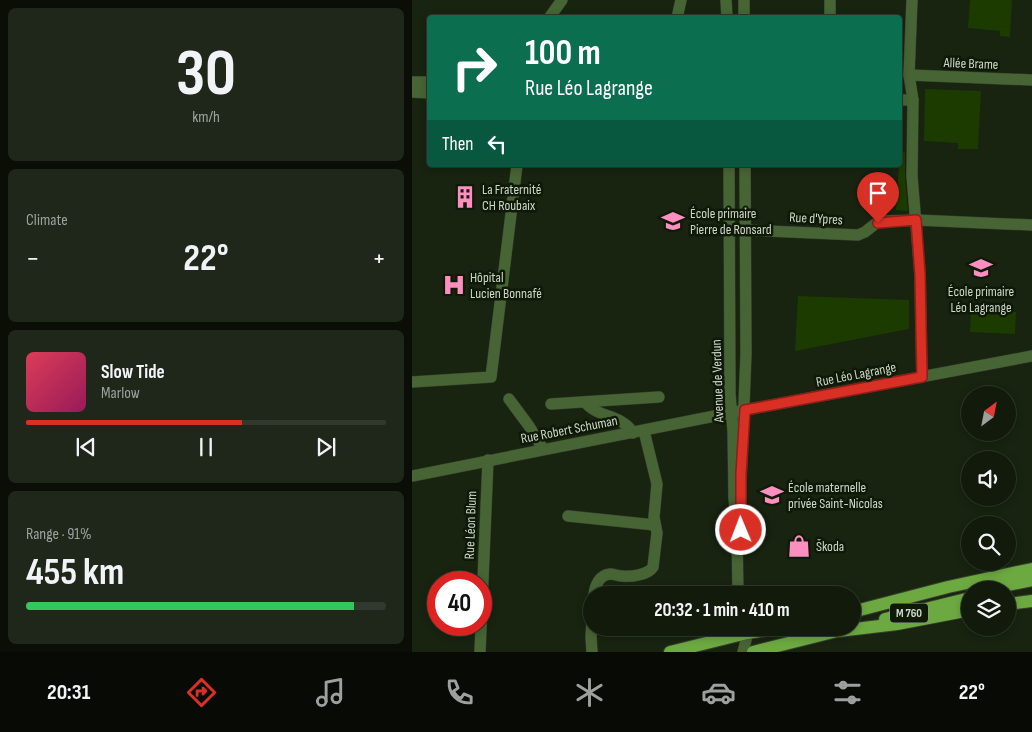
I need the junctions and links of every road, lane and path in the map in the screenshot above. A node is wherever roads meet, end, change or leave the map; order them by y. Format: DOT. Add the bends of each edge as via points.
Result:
graph roads {
  1 [pos="562,0"];
  2 [pos="681,0"];
  3 [pos="726,0"];
  4 [pos="744,0"];
  5 [pos="830,0"];
  6 [pos="912,0"];
  7 [pos="551,15"];
  8 [pos="678,15"];
  9 [pos="727,15"];
  10 [pos="744,15"];
  11 [pos="830,15"];
  12 [pos="909,75"];
  13 [pos="1032,80"];
  14 [pos="412,82"];
  15 [pos="427,82"];
  16 [pos="412,92"];
  17 [pos="427,93"];
  18 [pos="902,100"];
  19 [pos="913,100"];
  20 [pos="517,167"];
  21 [pos="729,167"];
  22 [pos="745,167"];
  23 [pos="916,220"];
  24 [pos="1032,225"];
  25 [pos="745,230"];
  26 [pos="1032,356"];
  27 [pos="922,377"];
  28 [pos="412,382"];
  29 [pos="659,396"];
  30 [pos="508,399"];
  31 [pos="584,402"];
  32 [pos="551,404"];
  33 [pos="745,410"];
  34 [pos="732,413"];
  35 [pos="638,432"];
  36 [pos="543,449"];
  37 [pos="488,460"];
  38 [pos="412,476"];
  39 [pos="568,516"];
  40 [pos="656,525"];
  41 [pos="1032,569"];
  42 [pos="1032,580"];
  43 [pos="1016,583"];
  44 [pos="1032,584"];
  45 [pos="596,586"];
  46 [pos="740,586"];
  47 [pos="740,586"];
  48 [pos="1016,588"];
  49 [pos="961,600"];
  50 [pos="961,601"];
  51 [pos="961,601"];
  52 [pos="1032,601"];
  53 [pos="1016,603"];
  54 [pos="861,611"];
  55 [pos="861,613"];
  56 [pos="861,626"];
  57 [pos="861,628"];
  58 [pos="590,636"];
  59 [pos="725,636"];
  60 [pos="742,636"];
  61 [pos="818,636"];
  62 [pos="480,652"];
  63 [pos="592,652"];
  64 [pos="670,652"];
  65 [pos="742,652"];
  66 [pos="753,652"];
  1 -- 7 [label="street"];
  2 -- 8 [label="street"];
  3 -- 9 [label="street"];
  4 -- 10 [label="street"];
  5 -- 11 [label="street"];
  6 -- 12 [label="street"];
  12 -- 13 [label="street, Allée Brame"];
  12 -- 19 [label="street"];
  14 -- 15 [label="street"];
  16 -- 17 [label="street"];
  18 -- 19 [label="street"];
  19 -- 23 [label="street" via="912,176"];
  20 -- 28 [label="street" via="492,377"];
  21 -- 34 [label="street, Avenue de Verdun"];
  22 -- 25 [label="street, Avenue de Verdun"];
  23 -- 24 [label="street, Rue d'Ypres"];
  23 -- 25 [label="street, Rue d'Ypres" via="881,222 862,234"];
  23 -- 27 [label="street"];
  25 -- 33 [label="street, Avenue de Verdun"];
  26 -- 27 [label="street, Rue Léo Lagrange"];
  27 -- 33 [label="street, Rue Léo Lagrange"];
  29 -- 31 [label="street"];
  30 -- 36 [label="street"];
  31 -- 32 [label="street"];
  31 -- 35 [label="street" via="593,410 618,419"];
  33 -- 34 [label="street, Rue Léo Lagrange"];
  33 -- 47 [label="street, Avenue de Verdun"];
  34 -- 35 [label="street, Rue Robert Schuman"];
  34 -- 46 [label="street, Avenue de Verdun"];
  35 -- 36 [label="street, Rue Robert Schuman"];
  35 -- 40 [label="street" via="657,481"];
  36 -- 37 [label="street, Rue Robert Schuman"];
  37 -- 38 [label="street, Rue Robert Schuman"];
  37 -- 62 [label="street, Rue Léon Blum"];
  39 -- 40 [label="street"];
  40 -- 45 [label="street" via="651,571 626,576 611,574"];
  41 -- 54 [label="main road"];
  42 -- 43 [label="main road"];
  44 -- 48 [label="main road"];
  49 -- 55 [label="main road, M 760"];
  50 -- 56 [label="main road, M 760"];
  51 -- 57 [label="main road" via="897,624"];
  52 -- 53 [label="main road"];
  58 -- 63 [label="street"];
  59 -- 64 [label="main road"];
  60 -- 65 [label="street"];
  61 -- 66 [label="main road, M 760"];
}
